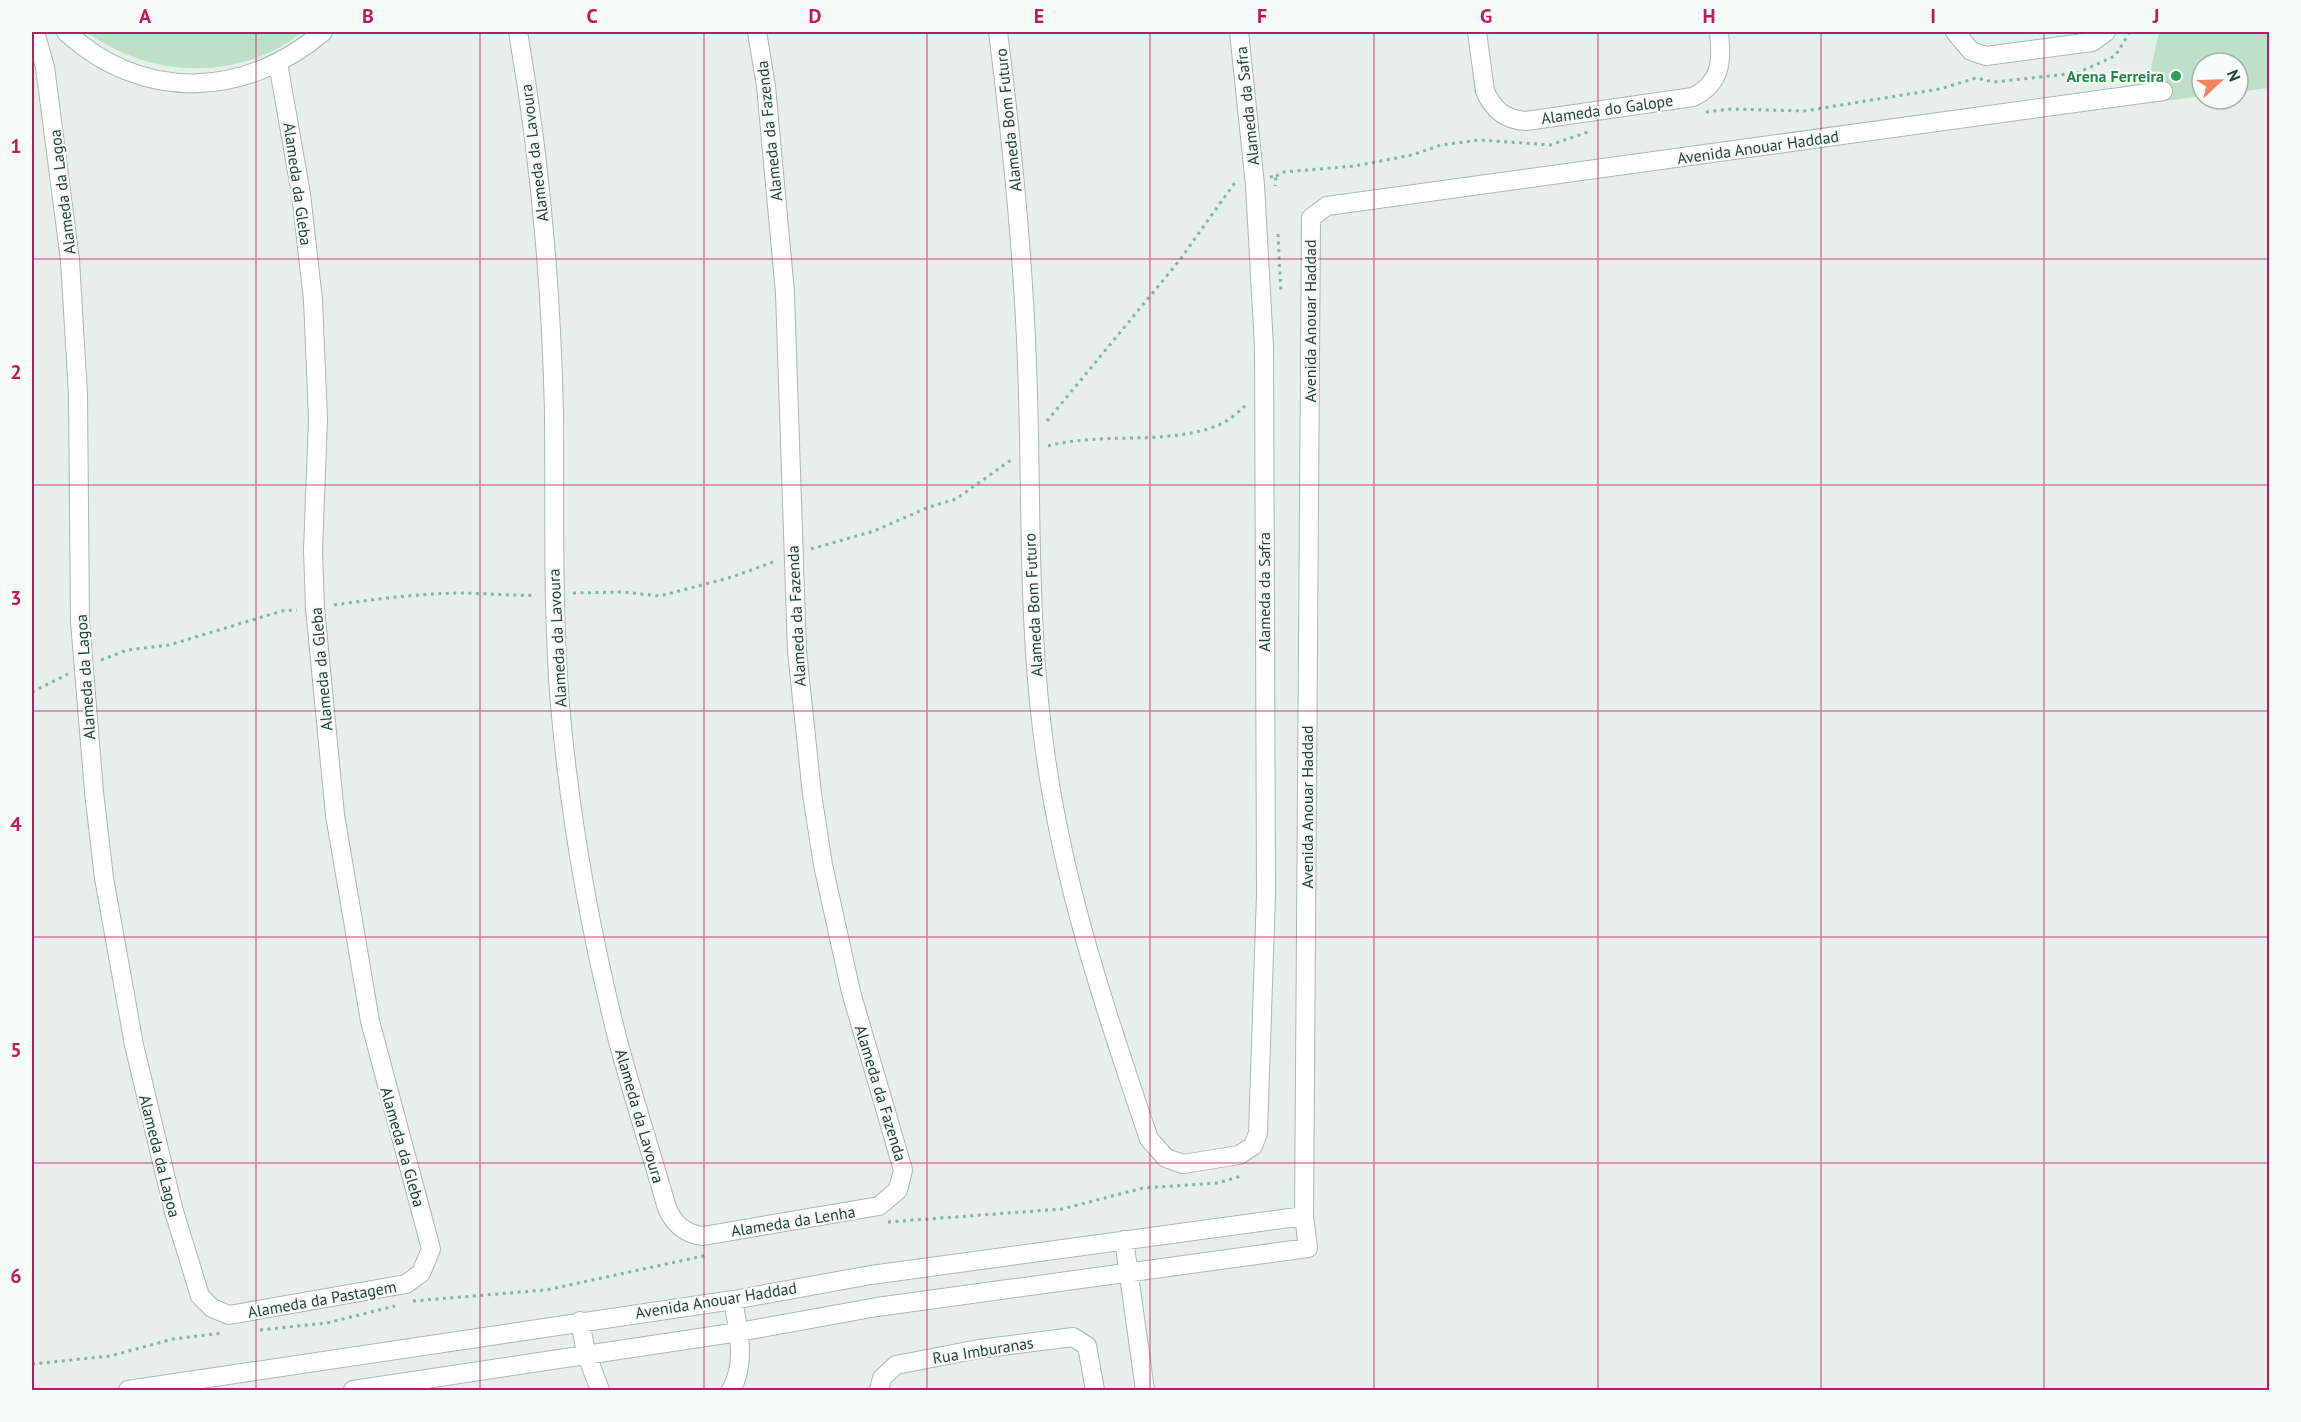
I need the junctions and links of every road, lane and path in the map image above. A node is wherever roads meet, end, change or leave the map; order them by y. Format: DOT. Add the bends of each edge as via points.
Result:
graph roads {
  1 [pos="35,32"];
  2 [pos="66,32"];
  3 [pos="323,32"];
  4 [pos="518,32"];
  5 [pos="757,32"];
  6 [pos="998,32"];
  7 [pos="1239,32"];
  8 [pos="1477,32"];
  9 [pos="1719,32"];
  10 [pos="2130,32"];
  11 [pos="2104,33"];
  12 [pos="1960,39"];
  13 [pos="279,63"];
  14 [pos="2163,91"];
  15 [pos="1699,113"];
  16 [pos="1597,129"];
  17 [pos="1276,176"];
  18 [pos="1255,177"];
  19 [pos="1274,195"];
  20 [pos="1277,225"];
  21 [pos="1281,302"];
  22 [pos="1247,404"];
  23 [pos="1045,424"];
  24 [pos="1029,451"];
  25 [pos="792,555"];
  26 [pos="553,594"];
  27 [pos="315,608"];
  28 [pos="84,666"];
  29 [pos="32,692"];
  30 [pos="1166,1158"];
  31 [pos="1245,1170"];
  32 [pos="898,1190"];
  33 [pos="1304,1216"];
  34 [pos="876,1223"];
  35 [pos="682,1229"];
  36 [pos="1124,1240"];
  37 [pos="717,1253"];
  38 [pos="427,1265"];
  39 [pos="1128,1273"];
  40 [pos="734,1300"];
  41 [pos="409,1302"];
  42 [pos="399,1305"];
  43 [pos="212,1308"];
  44 [pos="580,1321"];
  45 [pos="258,1330"];
  46 [pos="739,1332"];
  47 [pos="224,1333"];
  48 [pos="585,1353"];
  49 [pos="32,1364"];
  50 [pos="881,1384"];
  51 [pos="128,1390"];
  52 [pos="353,1390"];
  53 [pos="600,1390"];
  54 [pos="731,1390"];
  55 [pos="1095,1390"];
  56 [pos="1146,1390"];
  1 -- 28 [label="street, Alameda da Lagoa" via="45,67 70,260 78,394 78,535"];
  2 -- 13 [label="street" via="117,67 169,81 224,81"];
  3 -- 13 [label="street"];
  4 -- 26 [label="street, Alameda da Lavoura" via="541,201 549,295 554,411"];
  5 -- 25 [label="street, Alameda da Fazenda" via="766,86 785,293"];
  6 -- 24 [label="street, Alameda Bom Futuro" via="1022,262"];
  7 -- 18 [label="street, Alameda da Safra"];
  8 -- 9 [label="street, Alameda do Galope" via="1485,92 1501,114 1526,121 1693,97 1710,86 1720,68"];
  10 -- 15 [label="path" via="2115,56 2077,73 1994,82 1976,78 1940,89 1804,111 1731,109"];
  11 -- 12 [label="street" via="2092,42 1986,56"];
  13 -- 27 [label="street, Alameda da Gleba" via="302,194 314,310 318,419"];
  14 -- 33 [label="street, Avenida Anouar Haddad" via="1328,206 1311,218"];
  16 -- 17 [label="path" via="1550,145 1495,140 1460,142 1355,166"];
  17 -- 18 [label="path"];
  17 -- 19 [label="path"];
  18 -- 23 [label="path" via="1238,177 1179,261"];
  18 -- 30 [label="street, Alameda da Safra" via="1264,347 1266,894 1258,1133 1249,1150 1239,1155 1183,1164"];
  20 -- 21 [label="path"];
  22 -- 24 [label="path" via="1225,422 1198,432 1073,439"];
  24 -- 25 [label="path" via="956,499 874,531"];
  24 -- 30 [label="street, Alameda Bom Futuro" via="1035,672 1053,804 1076,910 1106,1014 1149,1139"];
  25 -- 26 [label="path" via="732,577 660,596 623,592"];
  25 -- 32 [label="street, Alameda da Fazenda" via="796,651 814,806 851,992 902,1160"];
  26 -- 27 [label="path" via="388,597"];
  26 -- 35 [label="street, Alameda da Lavoura" via="569,784 590,915 619,1044 670,1216"];
  27 -- 28 [label="path" via="282,611 169,645 127,650"];
  27 -- 38 [label="street, Alameda da Gleba" via="345,884 385,1082 430,1241"];
  28 -- 29 [label="path"];
  28 -- 43 [label="street, Alameda da Lagoa" via="104,878 134,1045 194,1279 200,1296"];
  31 -- 34 [label="path" via="1238,1177 1218,1183 1143,1188 1062,1209"];
  32 -- 35 [label="street, Alameda da Lenha" via="886,1202 870,1209 703,1236"];
  33 -- 36 [label="street, Avenida Anouar Haddad"];
  33 -- 39 [label="street, Avenida Anouar Haddad" via="1308,1248"];
  36 -- 39 [label="street"];
  36 -- 40 [label="street, Avenida Anouar Haddad" via="871,1275"];
  37 -- 41 [label="path" via="546,1290"];
  38 -- 43 [label="street, Alameda da Pastagem" via="406,1284 229,1315"];
  39 -- 46 [label="street, Avenida Anouar Haddad" via="877,1307"];
  39 -- 56 [label="street"];
  40 -- 44 [label="street, Avenida Anouar Haddad"];
  40 -- 46 [label="street"];
  42 -- 45 [label="path" via="327,1323"];
  44 -- 48 [label="street"];
  44 -- 51 [label="street, Avenida Anouar Haddad"];
  46 -- 48 [label="street, Avenida Anouar Haddad"];
  46 -- 54 [label="street" via="739,1372"];
  47 -- 49 [label="path" via="173,1339 110,1356"];
  48 -- 52 [label="street, Avenida Anouar Haddad"];
  48 -- 53 [label="street"];
  50 -- 55 [label="street, Rua Imburanas" via="896,1365 1073,1337 1087,1346"];
}
